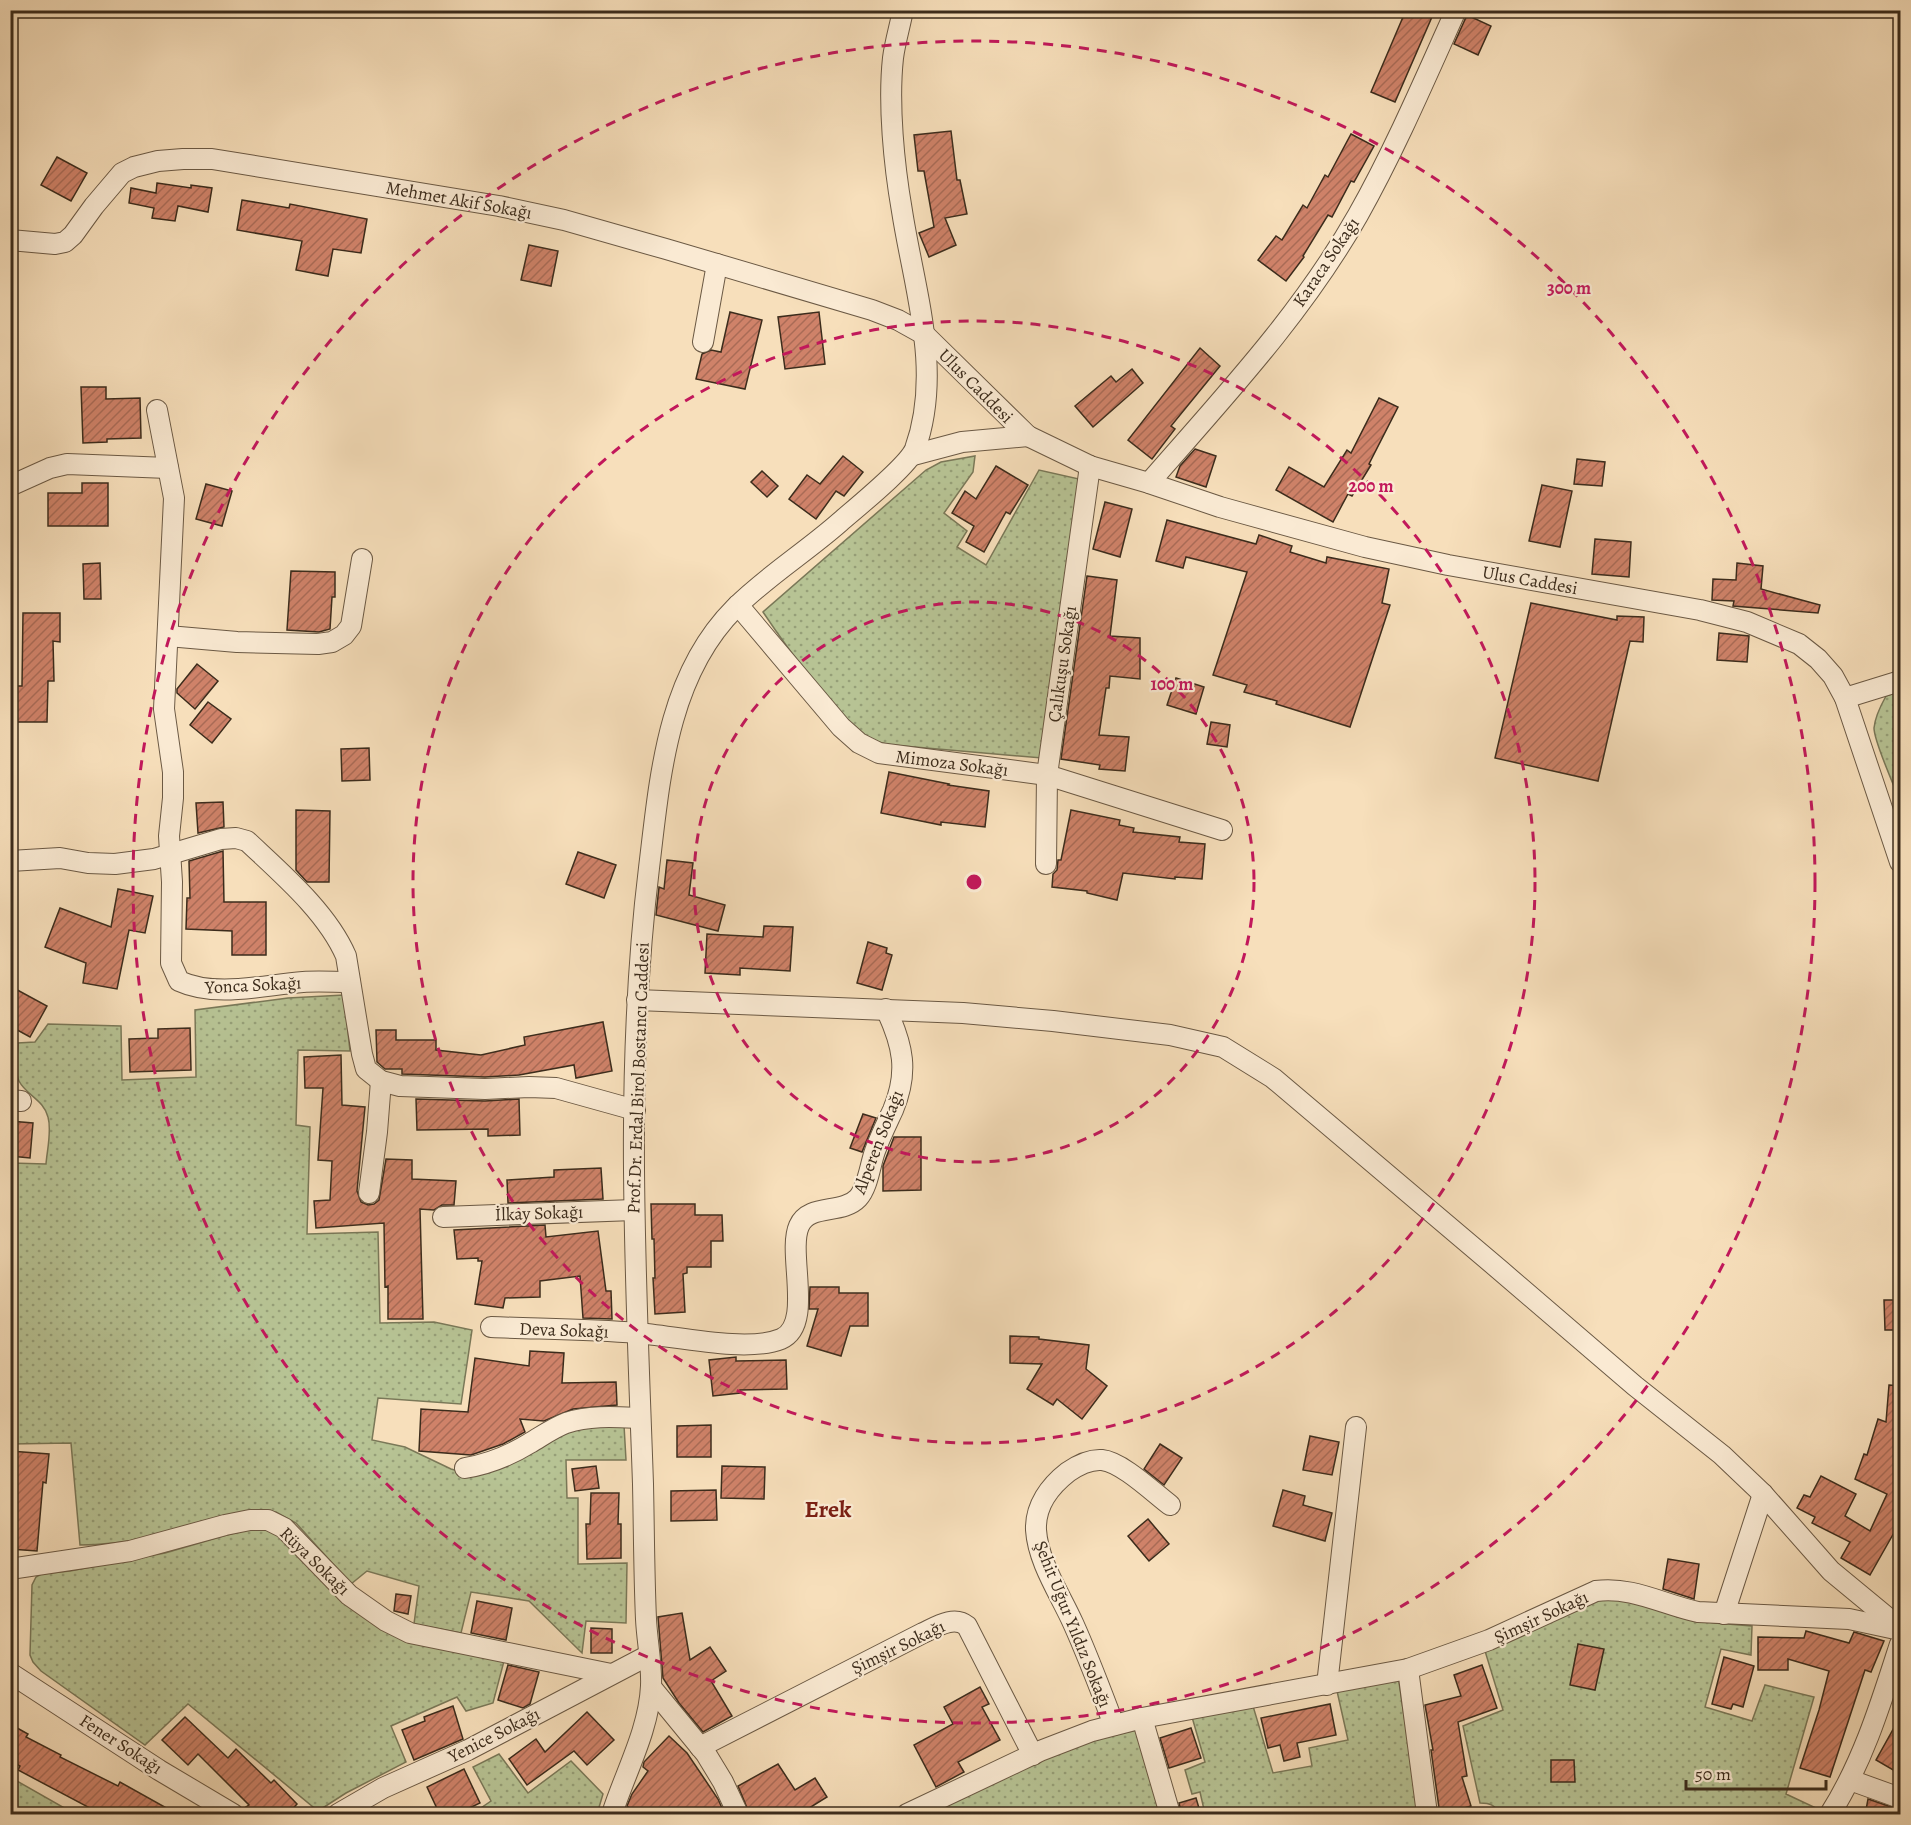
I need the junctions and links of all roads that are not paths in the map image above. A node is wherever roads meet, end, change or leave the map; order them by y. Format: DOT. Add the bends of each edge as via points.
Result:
graph roads {
  1 [pos="903,10"];
  2 [pos="1456,10"];
  3 [pos="10,240"];
  4 [pos="717,264"];
  5 [pos="925,335"];
  6 [pos="703,342"];
  7 [pos="157,410"];
  8 [pos="1028,436"];
  9 [pos="913,455"];
  10 [pos="1090,466"];
  11 [pos="168,468"];
  12 [pos="1149,483"];
  13 [pos="10,486"];
  14 [pos="362,559"];
  15 [pos="738,605"];
  16 [pos="168,636"];
  17 [pos="1900,681"];
  18 [pos="1845,698"];
  19 [pos="1047,775"];
  20 [pos="1222,830"];
  21 [pos="170,855"];
  22 [pos="10,861"];
  23 [pos="1900,862"];
  24 [pos="1046,864"];
  25 [pos="350,982"];
  26 [pos="637,1000"];
  27 [pos="886,1009"];
  28 [pos="381,1081"];
  29 [pos="635,1110"];
  30 [pos="369,1193"];
  31 [pos="634,1210"];
  32 [pos="443,1217"];
  33 [pos="491,1327"];
  34 [pos="636,1333"];
  35 [pos="640,1418"];
  36 [pos="1356,1427"];
  37 [pos="465,1468"];
  38 [pos="1763,1494"];
  39 [pos="1170,1505"];
  40 [pos="10,1569"];
  41 [pos="1724,1614"];
  42 [pos="1900,1629"];
  43 [pos="1900,1650"];
  44 [pos="649,1655"];
  45 [pos="1408,1669"];
  46 [pos="10,1673"];
  47 [pos="611,1674"];
  48 [pos="1327,1684"];
  49 [pos="651,1687"];
  50 [pos="1142,1719"];
  51 [pos="1114,1725"];
  52 [pos="700,1747"];
  53 [pos="1033,1755"];
  54 [pos="1850,1780"];
  55 [pos="1900,1798"];
  56 [pos="233,1815"];
  57 [pos="339,1815"];
  58 [pos="612,1815"];
  59 [pos="738,1815"];
  60 [pos="907,1815"];
  61 [pos="1170,1815"];
  62 [pos="1427,1815"];
  63 [pos="1830,1815"];
  1 -- 5 [label="street" via="893,58 894,134 901,205"];
  2 -- 12 [label="street, Karaca Sokağı" via="1358,216 1276,334"];
  3 -- 4 [label="street, Mehmet Akif Sokağı" via="65,242 122,173 158,161 212,159 499,206 564,220"];
  4 -- 5 [label="street, Mehmet Akif Sokağı" via="872,310"];
  4 -- 6 [label="street"];
  5 -- 8 [label="street, Ulus Caddesi"];
  5 -- 9 [label="street" via="924,411"];
  7 -- 11 [label="street, Yonca Sokağı"];
  8 -- 9 [label="street, Ulus Caddesi" via="962,442"];
  8 -- 10 [label="street, Ulus Caddesi"];
  9 -- 15 [label="street, Prof.Dr. Erdal Birol Bostancı Caddesi" via="832,529"];
  10 -- 12 [label="street, Ulus Caddesi"];
  10 -- 19 [label="street, Çalıkuşu Sokağı"];
  11 -- 13 [label="street" via="67,464"];
  11 -- 16 [label="street, Yonca Sokağı" via="174,498"];
  12 -- 18 [label="street, Ulus Caddesi" via="1365,547 1747,622 1799,644 1833,676"];
  14 -- 16 [label="street" via="351,626 333,642 237,642"];
  15 -- 19 [label="street, Mimoza Sokağı" via="859,743 897,757"];
  15 -- 26 [label="street, Prof.Dr. Erdal Birol Bostancı Caddesi" via="719,627 690,674 675,710 657,802"];
  16 -- 21 [label="street, Yonca Sokağı" via="164,709 173,772"];
  17 -- 18 [label="street"];
  18 -- 23 [label="street, Ulus Caddesi"];
  19 -- 20 [label="street, Mimoza Sokağı"];
  19 -- 24 [label="street, Çalıkuşu Sokağı"];
  21 -- 22 [label="street" via="115,864 60,858"];
  21 -- 25 [label="street" via="221,839 247,842 324,918 340,941"];
  21 -- 25 [label="street, Yonca Sokağı" via="171,963 179,981 194,988 220,989"];
  25 -- 28 [label="street" via="366,1069"];
  26 -- 27 [label="street"];
  26 -- 29 [label="street, Prof.Dr. Erdal Birol Bostancı Caddesi"];
  27 -- 34 [label="street, Alperen Sokağı" via="903,1056 900,1090 857,1200 806,1216 799,1225 798,1315 790,1332 783,1338 751,1344"];
  27 -- 38 [label="street" via="1053,1021 1170,1035 1223,1047 1273,1078 1316,1113 1635,1386 1722,1455"];
  28 -- 29 [label="street" via="437,1089 556,1088"];
  28 -- 30 [label="street"];
  29 -- 31 [label="street, Prof.Dr. Erdal Birol Bostancı Caddesi"];
  31 -- 32 [label="street, İlkay Sokağı"];
  31 -- 34 [label="street, Prof.Dr. Erdal Birol Bostancı Caddesi"];
  33 -- 34 [label="street, Deva Sokağı"];
  34 -- 35 [label="street, Prof.Dr. Erdal Birol Bostancı Caddesi"];
  35 -- 37 [label="street" via="574,1420 503,1458"];
  35 -- 44 [label="street, Prof.Dr. Erdal Birol Bostancı Caddesi"];
  36 -- 48 [label="street"];
  38 -- 41 [label="street"];
  38 -- 42 [label="street" via="1831,1572"];
  39 -- 51 [label="street, Şehit Uğur Yıldız Sokağı" via="1117,1466 1091,1460 1058,1480 1047,1492 1037,1518 1046,1565"];
  40 -- 47 [label="street, Rüya Sokağı" via="130,1551 225,1525 268,1520 284,1528 349,1595 410,1633"];
  41 -- 42 [label="street, Şimşir Sokağı" via="1816,1616"];
  41 -- 45 [label="street, Şimşir Sokağı" via="1681,1609 1629,1591 1596,1591 1489,1640"];
  43 -- 54 [label="street"];
  44 -- 47 [label="street, Yenice Sokağı"];
  44 -- 49 [label="street, Prof.Dr. Erdal Birol Bostancı Caddesi"];
  45 -- 48 [label="street, Şimşir Sokağı"];
  45 -- 62 [label="street"];
  46 -- 56 [label="street, Fener Sokağı"];
  47 -- 57 [label="street, Yenice Sokağı" via="476,1745 383,1788"];
  48 -- 50 [label="street, Şimşir Sokağı"];
  49 -- 52 [label="street"];
  49 -- 58 [label="street, Prof.Dr. Erdal Birol Bostancı Caddesi" via="640,1735"];
  50 -- 51 [label="street, Şimşir Sokağı"];
  50 -- 61 [label="street"];
  51 -- 53 [label="street, Şimşir Sokağı"];
  52 -- 53 [label="street, Şimşir Sokağı" via="943,1623 962,1621"];
  52 -- 59 [label="street" via="723,1782"];
  53 -- 60 [label="street, Şimşir Sokağı"];
  54 -- 55 [label="street"];
  54 -- 63 [label="street"];
}
